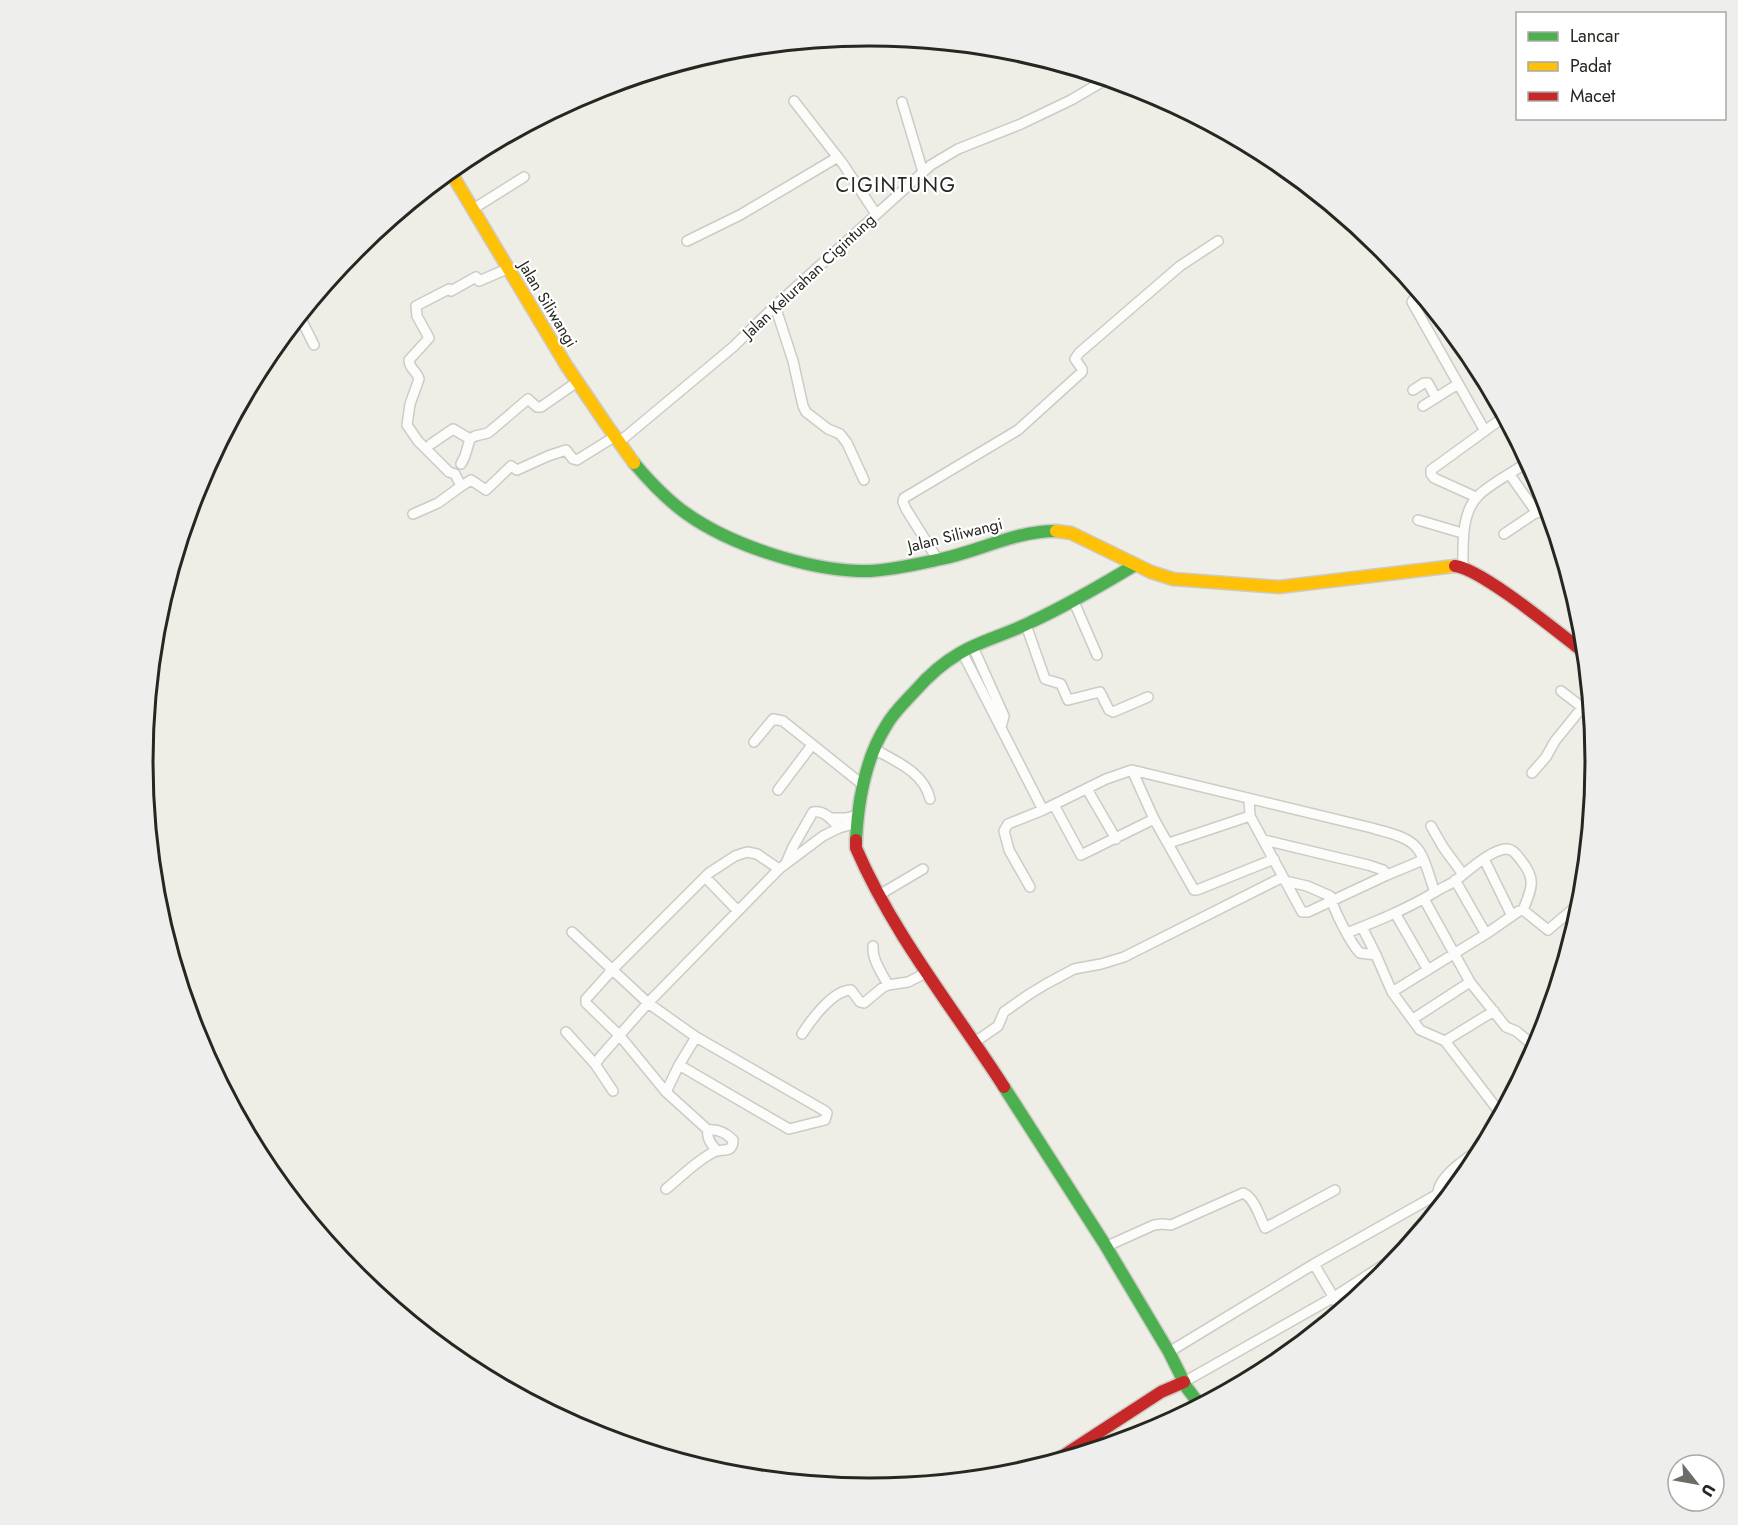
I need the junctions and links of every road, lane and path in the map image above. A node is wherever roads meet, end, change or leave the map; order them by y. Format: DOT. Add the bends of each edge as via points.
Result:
graph roads {
  1 [pos="1099,84"];
  2 [pos="794,101"];
  3 [pos="902,102"];
  4 [pos="838,157"];
  5 [pos="923,172"];
  6 [pos="524,177"];
  7 [pos="455,179"];
  8 [pos="473,209"];
  9 [pos="876,214"];
  10 [pos="687,241"];
  11 [pos="1218,241"];
  12 [pos="507,269"];
  13 [pos="1414,299"];
  14 [pos="776,306"];
  15 [pos="303,324"];
  16 [pos="314,345"];
  17 [pos="577,381"];
  18 [pos="1458,384"];
  19 [pos="1413,390"];
  20 [pos="1436,398"];
  21 [pos="1423,406"];
  22 [pos="1498,422"];
  23 [pos="1485,431"];
  24 [pos="470,439"];
  25 [pos="616,440"];
  26 [pos="431,444"];
  27 [pos="461,464"];
  28 [pos="1521,467"];
  29 [pos="1510,475"];
  30 [pos="864,480"];
  31 [pos="461,486"];
  32 [pos="1476,497"];
  33 [pos="1537,513"];
  34 [pos="413,514"];
  35 [pos="1418,520"];
  36 [pos="1462,533"];
  37 [pos="1504,534"];
  38 [pos="938,560"];
  39 [pos="1135,566"];
  40 [pos="1463,567"];
  41 [pos="1074,602"];
  42 [pos="1026,625"];
  43 [pos="1575,645"];
  44 [pos="968,650"];
  45 [pos="1097,655"];
  46 [pos="1561,691"];
  47 [pos="1148,697"];
  48 [pos="1582,703"];
  49 [pos="1583,712"];
  50 [pos="754,742"];
  51 [pos="812,745"];
  52 [pos="874,748"];
  53 [pos="1132,770"];
  54 [pos="1532,774"];
  55 [pos="863,785"];
  56 [pos="1088,789"];
  57 [pos="778,790"];
  58 [pos="930,799"];
  59 [pos="1249,799"];
  60 [pos="1054,805"];
  61 [pos="1043,810"];
  62 [pos="1250,816"];
  63 [pos="830,818"];
  64 [pos="858,819"];
  65 [pos="1154,819"];
  66 [pos="1431,826"];
  67 [pos="839,828"];
  68 [pos="1116,838"];
  69 [pos="1263,840"];
  70 [pos="1169,843"];
  71 [pos="1274,859"];
  72 [pos="1484,859"];
  73 [pos="1423,860"];
  74 [pos="782,866"];
  75 [pos="923,869"];
  76 [pos="1387,875"];
  77 [pos="705,877"];
  78 [pos="1459,877"];
  79 [pos="1284,879"];
  80 [pos="1030,887"];
  81 [pos="1435,892"];
  82 [pos="879,895"];
  83 [pos="1424,899"];
  84 [pos="1331,901"];
  85 [pos="1523,910"];
  86 [pos="738,911"];
  87 [pos="1569,913"];
  88 [pos="1395,914"];
  89 [pos="1512,916"];
  90 [pos="1362,927"];
  91 [pos="572,932"];
  92 [pos="1347,933"];
  93 [pos="1486,934"];
  94 [pos="873,946"];
  95 [pos="1454,953"];
  96 [pos="1376,955"];
  97 [pos="613,969"];
  98 [pos="1428,970"];
  99 [pos="926,973"];
  100 [pos="1470,982"];
  101 [pos="888,986"];
  102 [pos="1392,992"];
  103 [pos="648,1003"];
  104 [pos="1494,1011"];
  105 [pos="1413,1019"];
  106 [pos="566,1032"];
  107 [pos="802,1034"];
  108 [pos="620,1036"];
  109 [pos="696,1037"];
  110 [pos="1444,1041"];
  111 [pos="1528,1041"];
  112 [pos="975,1042"];
  113 [pos="595,1064"];
  114 [pos="679,1065"];
  115 [pos="614,1091"];
  116 [pos="666,1092"];
  117 [pos="1496,1107"];
  118 [pos="708,1130"];
  119 [pos="717,1151"];
  120 [pos="1455,1172"];
  121 [pos="666,1189"];
  122 [pos="1335,1190"];
  123 [pos="1440,1194"];
  124 [pos="1434,1202"];
  125 [pos="1105,1247"];
  126 [pos="1314,1264"];
  127 [pos="1370,1274"];
  128 [pos="1334,1297"];
  129 [pos="1338,1304"];
  130 [pos="1169,1352"];
  131 [pos="1184,1382"];
  132 [pos="1196,1400"];
  133 [pos="1086,1445"];
  1 -- 5 [label="street, Jalan Kelurahan Cigintung" via="1021,124 958,149"];
  2 -- 4 [label="street"];
  3 -- 5 [label="street"];
  4 -- 9 [label="street"];
  4 -- 10 [label="street" via="740,215"];
  5 -- 9 [label="street, Jalan Kelurahan Cigintung"];
  6 -- 8 [label="street"];
  7 -- 8 [label="main road, Jalan Siliwangi"];
  8 -- 12 [label="main road, Jalan Siliwangi"];
  9 -- 14 [label="street, Jalan Kelurahan Cigintung"];
  11 -- 38 [label="street" via="1180,266 1079,353 1075,359 1082,372 1025,424 904,498 906,509"];
  12 -- 17 [label="main road, Jalan Siliwangi"];
  12 -- 31 [label="street" via="479,281 476,277 416,306 429,337 409,360 419,379 407,425 418,441 455,474"];
  13 -- 18 [label="street" via="1412,302"];
  14 -- 25 [label="street, Jalan Kelurahan Cigintung" via="733,347"];
  14 -- 30 [label="street" via="806,412 840,434"];
  15 -- 16 [label="street"];
  17 -- 24 [label="street" via="541,407 528,399 488,433"];
  17 -- 25 [label="main road, Jalan Siliwangi"];
  18 -- 20 [label="street"];
  18 -- 23 [label="street"];
  19 -- 20 [label="street" via="1427,382"];
  20 -- 21 [label="street"];
  22 -- 23 [label="street"];
  23 -- 32 [label="street" via="1431,470 1434,478"];
  24 -- 26 [label="street" via="453,429"];
  24 -- 27 [label="street"];
  25 -- 31 [label="street, Jalan Kelurahan Cigintung" via="577,460 566,450 517,470 511,466 486,490 472,481"];
  25 -- 38 [label="main road, Jalan Siliwangi" via="661,493 685,513 763,551 825,567 860,571"];
  28 -- 29 [label="street"];
  29 -- 32 [label="street"];
  29 -- 33 [label="street"];
  31 -- 34 [label="street" via="438,503"];
  32 -- 36 [label="street"];
  33 -- 37 [label="street"];
  35 -- 36 [label="street"];
  36 -- 40 [label="street"];
  38 -- 39 [label="main road, Jalan Siliwangi" via="1048,530 1071,533"];
  39 -- 40 [label="main road, Jalan Siliwangi" via="1173,579 1279,587"];
  39 -- 41 [label="main road"];
  40 -- 43 [label="main road"];
  41 -- 42 [label="main road"];
  41 -- 45 [label="street"];
  42 -- 44 [label="main road"];
  42 -- 47 [label="street" via="1045,680 1061,684 1068,700 1100,692 1113,712"];
  44 -- 52 [label="main road" via="935,669 886,725"];
  44 -- 61 [label="street"];
  46 -- 48 [label="street"];
  49 -- 54 [label="street" via="1555,741"];
  50 -- 51 [label="street" via="777,719"];
  51 -- 55 [label="street"];
  51 -- 57 [label="street"];
  52 -- 55 [label="main road"];
  52 -- 58 [label="street" via="920,778"];
  53 -- 56 [label="street"];
  53 -- 59 [label="street"];
  53 -- 65 [label="street"];
  55 -- 64 [label="main road"];
  56 -- 60 [label="street"];
  56 -- 68 [label="street"];
  59 -- 62 [label="street"];
  59 -- 73 [label="street" via="1395,836 1418,848"];
  60 -- 61 [label="street"];
  60 -- 68 [label="street" via="1081,855"];
  61 -- 80 [label="street" via="1008,824 1004,831 1009,850"];
  62 -- 69 [label="street"];
  62 -- 70 [label="street"];
  63 -- 64 [label="street"];
  63 -- 67 [label="street"];
  63 -- 74 [label="street" via="816,811 811,813"];
  64 -- 67 [label="street"];
  64 -- 82 [label="main road" via="856,848"];
  65 -- 68 [label="street"];
  65 -- 70 [label="street"];
  66 -- 78 [label="street"];
  67 -- 74 [label="street"];
  69 -- 71 [label="street"];
  69 -- 76 [label="street" via="1368,865"];
  70 -- 71 [label="street" via="1195,890"];
  71 -- 79 [label="street"];
  72 -- 78 [label="street"];
  72 -- 85 [label="street" via="1507,849 1527,868 1532,888"];
  72 -- 89 [label="street"];
  73 -- 76 [label="street"];
  73 -- 81 [label="street"];
  74 -- 77 [label="street" via="747,852"];
  74 -- 86 [label="street"];
  75 -- 82 [label="street"];
  76 -- 84 [label="street"];
  77 -- 86 [label="street"];
  77 -- 97 [label="street"];
  78 -- 81 [label="street"];
  78 -- 93 [label="street"];
  79 -- 84 [label="street" via="1318,890"];
  79 -- 84 [label="street" via="1302,912"];
  79 -- 112 [label="street" via="1124,957 1074,969 1004,1012 998,1026"];
  81 -- 83 [label="street"];
  82 -- 99 [label="main road"];
  83 -- 88 [label="street"];
  83 -- 95 [label="street"];
  84 -- 92 [label="street"];
  85 -- 87 [label="street" via="1548,930"];
  85 -- 89 [label="street"];
  86 -- 103 [label="street"];
  88 -- 90 [label="street"];
  88 -- 98 [label="street"];
  89 -- 93 [label="street"];
  90 -- 92 [label="street"];
  90 -- 96 [label="street"];
  91 -- 97 [label="street"];
  92 -- 96 [label="street" via="1360,953"];
  93 -- 95 [label="street"];
  94 -- 101 [label="street" via="874,958"];
  95 -- 98 [label="street"];
  95 -- 100 [label="street"];
  96 -- 102 [label="street"];
  97 -- 103 [label="street"];
  97 -- 108 [label="street" via="586,1001"];
  98 -- 102 [label="street"];
  99 -- 101 [label="street"];
  99 -- 112 [label="main road"];
  100 -- 104 [label="street"];
  100 -- 105 [label="street"];
  101 -- 107 [label="street" via="864,1003 851,990 843,991 814,1016"];
  102 -- 105 [label="street"];
  103 -- 108 [label="street"];
  103 -- 109 [label="street"];
  104 -- 110 [label="street"];
  104 -- 111 [label="street" via="1506,1027"];
  105 -- 110 [label="street" via="1420,1030"];
  106 -- 113 [label="street"];
  108 -- 113 [label="street"];
  108 -- 116 [label="street"];
  109 -- 114 [label="street"];
  109 -- 114 [label="street" via="827,1113 825,1120 789,1129"];
  110 -- 117 [label="street"];
  112 -- 125 [label="main road"];
  113 -- 115 [label="street"];
  114 -- 116 [label="street"];
  116 -- 118 [label="street"];
  118 -- 119 [label="street" via="707,1136"];
  118 -- 119 [label="street" via="725,1133 733,1140 730,1149"];
  119 -- 121 [label="street"];
  120 -- 123 [label="street" via="1441,1181"];
  122 -- 125 [label="street" via="1265,1228 1250,1198 1243,1193 1172,1226 1154,1225"];
  124 -- 126 [label="street"];
  125 -- 130 [label="main road"];
  126 -- 128 [label="street"];
  126 -- 130 [label="street"];
  127 -- 128 [label="street"];
  128 -- 129 [label="street"];
  128 -- 131 [label="street"];
  130 -- 131 [label="main road"];
  131 -- 132 [label="main road"];
  131 -- 133 [label="main road" via="1161,1392"];
}
